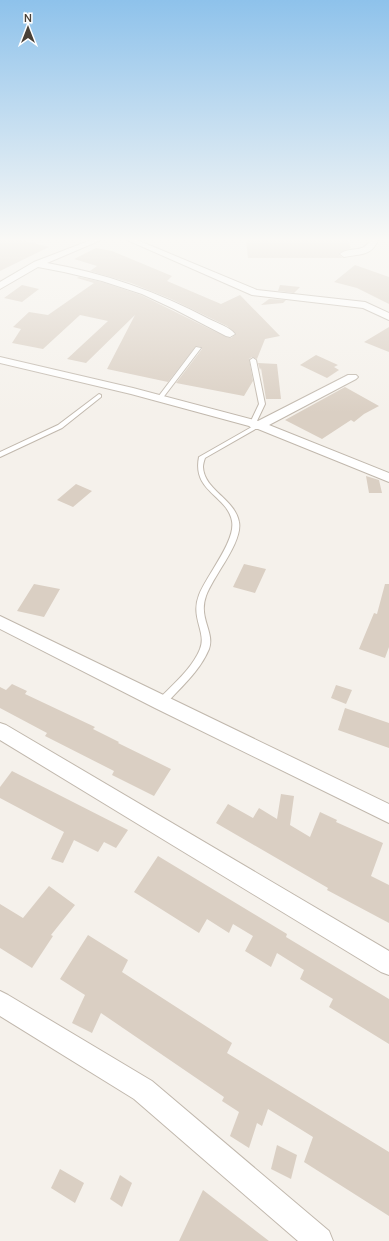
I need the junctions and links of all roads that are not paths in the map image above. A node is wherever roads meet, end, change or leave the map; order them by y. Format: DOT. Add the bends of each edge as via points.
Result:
graph roads {
  1 [pos="158,298"];
  2 [pos="300,298"];
  3 [pos="389,317"];
  4 [pos="230,334"];
  5 [pos="198,348"];
  6 [pos="0,360"];
  7 [pos="253,360"];
  8 [pos="352,377"];
  9 [pos="99,396"];
  10 [pos="160,398"];
  11 [pos="255,425"];
  12 [pos="0,455"];
  13 [pos="389,478"];
  14 [pos="0,622"];
  15 [pos="161,703"];
  16 [pos="0,731"];
  17 [pos="389,814"];
  18 [pos="389,964"];
  19 [pos="0,1003"];
  20 [pos="319,1241"];
  1 -- 4 [label="street"];
  2 -- 3 [label="street" via="364,305"];
  5 -- 10 [label="lane"];
  6 -- 10 [label="street"];
  7 -- 11 [label="lane" via="262,404"];
  8 -- 11 [label="street"];
  9 -- 12 [label="lane" via="66,423"];
  10 -- 11 [label="street"];
  11 -- 13 [label="street"];
  11 -- 15 [label="lane" via="202,457 199,464 199,471 220,500 234,514 236,524 233,538 203,592 199,605 206,639 205,647 198,660"];
  14 -- 15 [label="street"];
  15 -- 17 [label="street"];
  16 -- 18 [label="street"];
  19 -- 20 [label="street" via="143,1090"];
}
